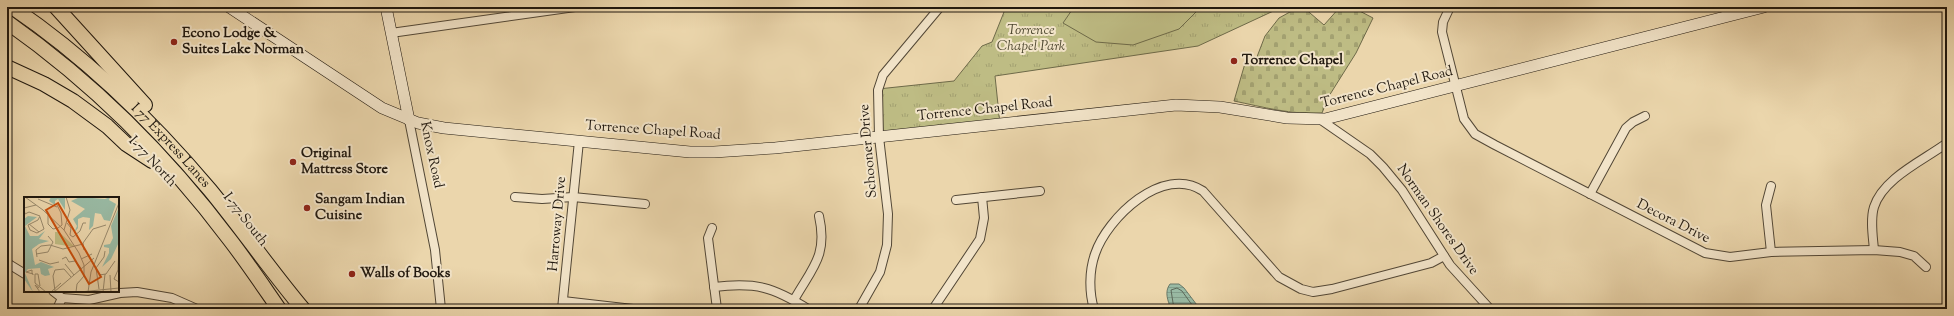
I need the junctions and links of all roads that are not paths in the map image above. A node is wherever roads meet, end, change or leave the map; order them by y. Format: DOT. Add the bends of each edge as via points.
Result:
graph roads {
  1 [pos="12,7"];
  2 [pos="28,7"];
  3 [pos="56,7"];
  4 [pos="229,7"];
  5 [pos="386,7"];
  6 [pos="575,7"];
  7 [pos="940,7"];
  8 [pos="1450,7"];
  9 [pos="1764,7"];
  10 [pos="7,22"];
  11 [pos="7,33"];
  12 [pos="391,33"];
  13 [pos="7,67"];
  14 [pos="1455,87"];
  15 [pos="145,105"];
  16 [pos="1645,116"];
  17 [pos="409,120"];
  18 [pos="1321,120"];
  19 [pos="879,137"];
  20 [pos="579,141"];
  21 [pos="1947,144"];
  22 [pos="152,161"];
  23 [pos="1771,186"];
  24 [pos="1040,191"];
  25 [pos="1590,194"];
  26 [pos="515,197"];
  27 [pos="573,197"];
  28 [pos="982,197"];
  29 [pos="956,200"];
  30 [pos="645,204"];
  31 [pos="819,216"];
  32 [pos="712,228"];
  33 [pos="1874,250"];
  34 [pos="1771,252"];
  35 [pos="1444,256"];
  36 [pos="7,263"];
  37 [pos="1926,267"];
  38 [pos="24,273"];
  39 [pos="714,287"];
  40 [pos="54,292"];
  41 [pos="62,298"];
  42 [pos="794,300"];
  43 [pos="563,305"];
  44 [pos="57,309"];
  45 [pos="197,309"];
  46 [pos="279,309"];
  47 [pos="304,309"];
  48 [pos="314,309"];
  49 [pos="441,309"];
  50 [pos="633,309"];
  51 [pos="717,309"];
  52 [pos="808,309"];
  53 [pos="859,309"];
  54 [pos="933,309"];
  55 [pos="1094,309"];
  56 [pos="1490,309"];
  1 -- 47 [label="highway, I 77 Express Lanes" via="80,58 156,130 209,189"];
  2 -- 15 [label="highway, I-77 South" via="86,51"];
  3 -- 15 [label="highway"];
  4 -- 17 [label="street, Torrence Chapel Road" via="382,108"];
  5 -- 12 [label="street, Knox Road"];
  6 -- 12 [label="street"];
  7 -- 19 [label="street, Schooner Drive" via="882,78 877,94"];
  8 -- 14 [label="street, Decora Drive" via="1443,22 1442,32"];
  9 -- 14 [label="street, Torrence Chapel Road"];
  10 -- 46 [label="highway, I 77 Express Lanes" via="70,70 146,140 214,219"];
  11 -- 22 [label="highway, I-77 North" via="83,94"];
  12 -- 17 [label="street, Knox Road"];
  13 -- 22 [label="highway" via="68,98"];
  14 -- 18 [label="street, Torrence Chapel Road"];
  14 -- 25 [label="street, Decora Drive" via="1464,119 1476,134"];
  15 -- 48 [label="highway, I-77 South" via="216,183"];
  16 -- 25 [label="street" via="1626,128"];
  17 -- 20 [label="street, Torrence Chapel Road" via="444,128"];
  17 -- 49 [label="street, Knox Road" via="435,250"];
  18 -- 19 [label="street, Torrence Chapel Road" via="1287,118 1220,107 1176,105"];
  18 -- 35 [label="street, Norman Shores Drive" via="1370,154 1383,167 1402,190"];
  19 -- 20 [label="street, Torrence Chapel Road" via="714,152"];
  19 -- 53 [label="street, Schooner Drive" via="888,214 887,245 880,272"];
  20 -- 27 [label="street, Harroway Drive"];
  21 -- 33 [label="street" via="1899,176 1881,193 1874,209"];
  22 -- 46 [label="highway, I-77 North"];
  23 -- 34 [label="street" via="1766,205"];
  24 -- 28 [label="street"];
  25 -- 34 [label="street, Decora Drive" via="1705,253 1730,257"];
  26 -- 27 [label="street"];
  27 -- 30 [label="street"];
  27 -- 43 [label="street, Harroway Drive"];
  28 -- 29 [label="street"];
  28 -- 54 [label="street" via="984,218 980,239"];
  31 -- 42 [label="street" via="822,234 820,252 814,268"];
  32 -- 39 [label="street" via="708,238"];
  33 -- 34 [label="street, Decora Drive"];
  33 -- 37 [label="street, Decora Drive" via="1908,254"];
  35 -- 55 [label="street" via="1431,263 1332,289 1313,292 1301,289 1279,277 1203,191 1189,184 1172,183 1137,200 1118,216 1107,230 1094,256 1091,272"];
  35 -- 56 [label="street, Norman Shores Drive" via="1462,280"];
  36 -- 38 [label="street"];
  39 -- 42 [label="street" via="742,284 758,286"];
  39 -- 51 [label="street"];
  40 -- 41 [label="street"];
  41 -- 44 [label="street"];
  41 -- 45 [label="street" via="89,300 137,292 172,298"];
  42 -- 52 [label="street"];
  43 -- 50 [label="street"];
}
